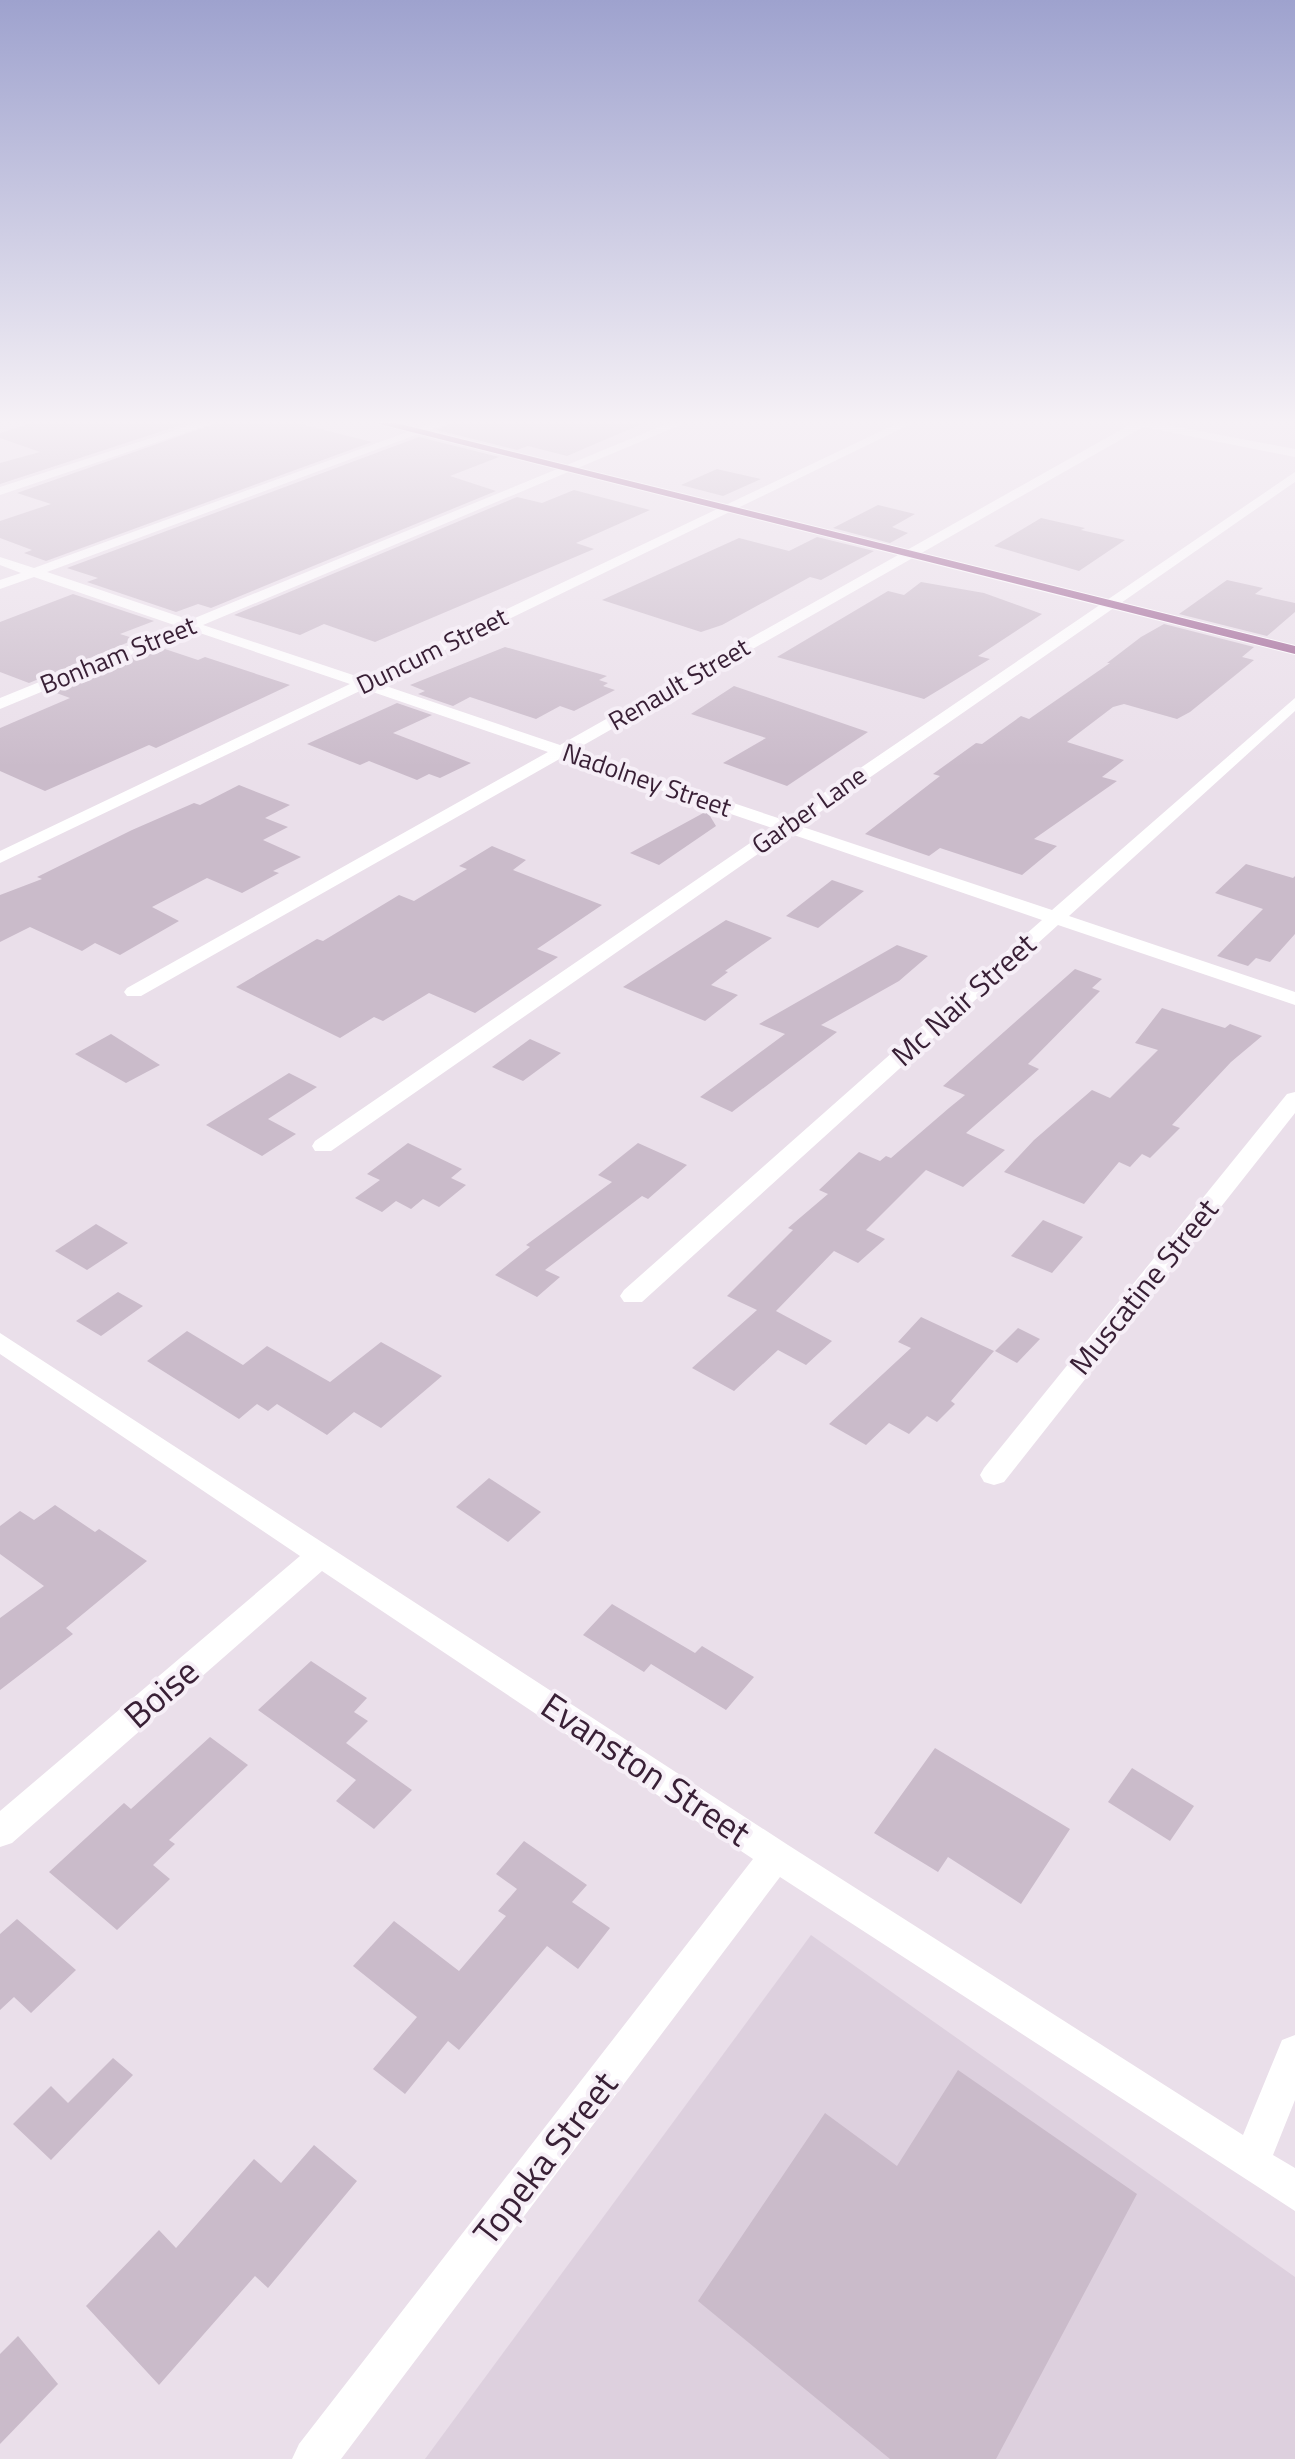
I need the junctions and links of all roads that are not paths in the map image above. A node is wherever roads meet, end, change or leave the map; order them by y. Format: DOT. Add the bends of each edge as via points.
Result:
graph roads {
  1 [pos="129,538"];
  2 [pos="401,538"];
  3 [pos="668,538"];
  4 [pos="846,538"];
  5 [pos="936,538"];
  6 [pos="1205,538"];
  7 [pos="909,553"];
  8 [pos="0,561"];
  9 [pos="33,573"];
  10 [pos="0,585"];
  11 [pos="1109,603"];
  12 [pos="189,625"];
  13 [pos="1295,650"];
  14 [pos="363,684"];
  15 [pos="1295,703"];
  16 [pos="0,704"];
  17 [pos="560,751"];
  18 [pos="785,827"];
  19 [pos="0,858"];
  20 [pos="1055,918"];
  21 [pos="134,992"];
  22 [pos="1295,999"];
  23 [pos="1295,1099"];
  24 [pos="323,1146"];
  25 [pos="633,1296"];
  26 [pos="0,1342"];
  27 [pos="994,1475"];
  28 [pos="322,1554"];
  29 [pos="0,1832"];
  30 [pos="776,1856"];
  31 [pos="1295,2053"];
  32 [pos="1252,2160"];
  33 [pos="1295,2191"];
  34 [pos="314,2459"];
  1 -- 9 [label="street"];
  2 -- 12 [label="street, Bonham Street"];
  3 -- 14 [label="street, Duncum Street"];
  4 -- 7 [label="main road"];
  5 -- 7 [label="street, Renault Street"];
  6 -- 11 [label="street, Garber Lane"];
  7 -- 11 [label="main road"];
  7 -- 17 [label="street, Renault Street"];
  8 -- 9 [label="street, Nadolney Street"];
  9 -- 10 [label="street"];
  9 -- 12 [label="street, Nadolney Street"];
  11 -- 13 [label="main road"];
  11 -- 18 [label="street, Garber Lane"];
  12 -- 14 [label="street, Nadolney Street"];
  12 -- 16 [label="street, Bonham Street"];
  14 -- 17 [label="street, Nadolney Street"];
  14 -- 19 [label="street, Duncum Street"];
  15 -- 20 [label="street, Mc Nair Street"];
  17 -- 18 [label="street, Nadolney Street"];
  17 -- 21 [label="street, Renault Street"];
  18 -- 20 [label="street, Nadolney Street"];
  18 -- 24 [label="street, Garber Lane"];
  20 -- 22 [label="street, Nadolney Street"];
  20 -- 25 [label="street, Mc Nair Street"];
  23 -- 27 [label="street, Muscatine Street"];
  26 -- 28 [label="street, Evanston Street"];
  28 -- 29 [label="street, Boise"];
  28 -- 30 [label="street, Evanston Street"];
  30 -- 32 [label="street, Evanston Street"];
  30 -- 34 [label="street, Topeka Street"];
  31 -- 32 [label="street"];
  32 -- 33 [label="street, Evanston Street"];
}
